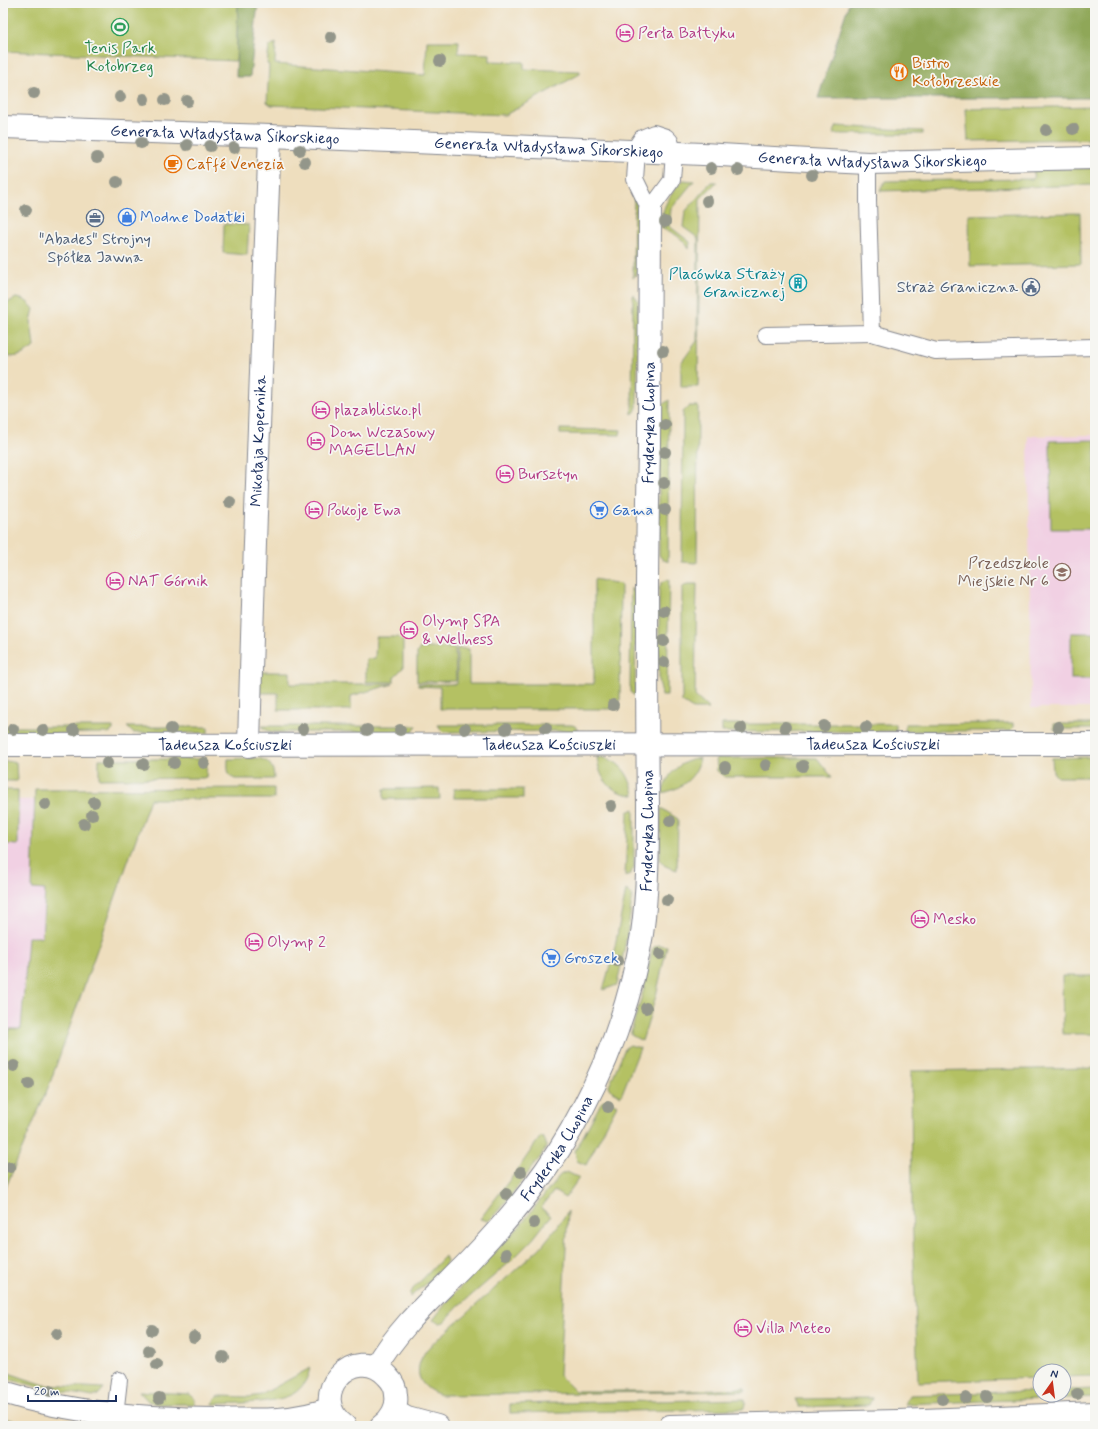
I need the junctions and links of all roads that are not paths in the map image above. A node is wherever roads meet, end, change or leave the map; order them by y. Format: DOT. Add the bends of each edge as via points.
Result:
graph roads {
  1 [pos="3,127"];
  2 [pos="270,136"];
  3 [pos="637,152"];
  4 [pos="674,153"];
  5 [pos="1095,158"];
  6 [pos="868,163"];
  7 [pos="650,210"];
  8 [pos="872,333"];
  9 [pos="766,335"];
  10 [pos="1095,347"];
  11 [pos="648,744"];
  12 [pos="1095,744"];
  13 [pos="3,745"];
  14 [pos="249,746"];
  15 [pos="376,1367"];
  16 [pos="119,1380"];
  17 [pos="3,1392"];
  18 [pos="331,1408"];
  19 [pos="1095,1413"];
  20 [pos="115,1415"];
  21 [pos="388,1419"];
  22 [pos="1073,1420"];
  23 [pos="345,1426"];
  24 [pos="437,1426"];
  25 [pos="670,1426"];
  1 -- 2 [label="street, Generała Władysława Sikorskiego"];
  2 -- 3 [label="street, Generała Władysława Sikorskiego"];
  2 -- 14 [label="street, Mikołaja Kopernika"];
  3 -- 4 [label="street, Generała Władysława Sikorskiego"];
  3 -- 7 [label="lane, Fryderyka Chopina" via="635,178"];
  4 -- 6 [label="street, Generała Władysława Sikorskiego"];
  4 -- 7 [label="lane" via="672,180"];
  5 -- 6 [label="street, Generała Władysława Sikorskiego"];
  6 -- 8 [label="lane"];
  7 -- 11 [label="street, Fryderyka Chopina"];
  8 -- 9 [label="lane"];
  8 -- 10 [label="lane" via="936,351"];
  11 -- 12 [label="street, Tadeusza Kościuszki"];
  11 -- 14 [label="street, Tadeusza Kościuszki"];
  11 -- 15 [label="street, Fryderyka Chopina" via="646,884 642,935 623,1012 605,1063 564,1143 523,1202 492,1238 396,1337"];
  13 -- 14 [label="street, Tadeusza Kościuszki"];
  15 -- 18 [label="street" via="352,1367 339,1375 330,1394"];
  15 -- 21 [label="street" via="390,1378 394,1386 396,1398"];
  16 -- 20 [label="lane"];
  17 -- 20 [label="street" via="69,1409"];
  18 -- 20 [label="street" via="316,1414 247,1420"];
  18 -- 23 [label="street"];
  19 -- 22 [label="street"];
  21 -- 24 [label="street" via="407,1418"];
  22 -- 25 [label="street"];
}
